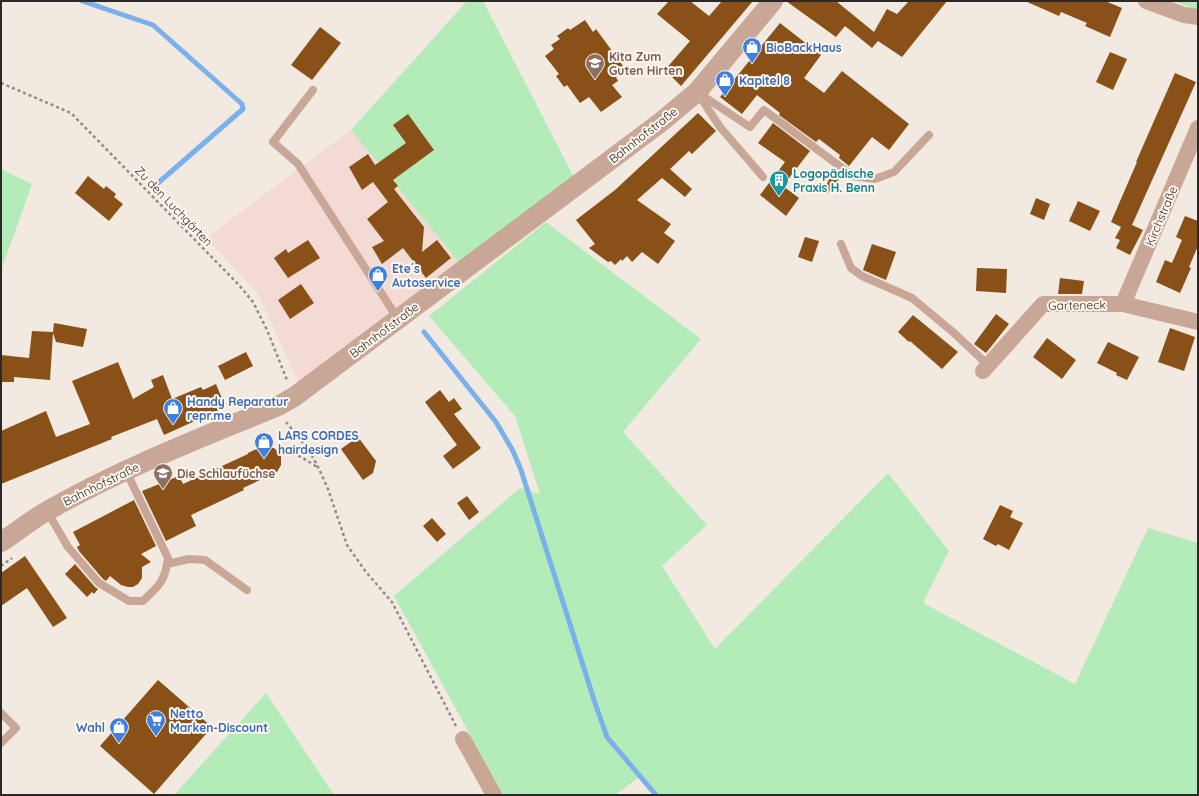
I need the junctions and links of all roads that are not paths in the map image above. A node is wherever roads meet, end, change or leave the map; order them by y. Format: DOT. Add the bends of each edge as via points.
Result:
graph roads {
  1 [pos="773,1"];
  2 [pos="1146,1"];
  3 [pos="1198,17"];
  4 [pos="313,90"];
  5 [pos="697,92"];
  6 [pos="1198,128"];
  7 [pos="929,135"];
  8 [pos="763,177"];
  9 [pos="842,244"];
  10 [pos="1123,304"];
  11 [pos="398,319"];
  12 [pos="1198,322"];
  13 [pos="985,368"];
  14 [pos="126,471"];
  15 [pos="47,511"];
  16 [pos="1,542"];
  17 [pos="167,564"];
  18 [pos="247,590"];
  19 [pos="1,713"];
  20 [pos="463,739"];
  21 [pos="1,743"];
  22 [pos="494,795"];
  1 -- 5 [label="street, Bahnhofstraße"];
  2 -- 3 [label="street" via="1184,15"];
  4 -- 11 [label="lane" via="273,142 298,164"];
  5 -- 7 [label="lane" via="750,127 764,110 853,176 875,179 894,172"];
  5 -- 8 [label="lane" via="720,127"];
  5 -- 11 [label="street, Bahnhofstraße"];
  6 -- 10 [label="street, Kirchstraße"];
  9 -- 13 [label="lane" via="851,268 862,276 912,298 954,333"];
  10 -- 12 [label="street, Garteneck"];
  10 -- 13 [label="street, Garteneck" via="1044,304"];
  11 -- 14 [label="street, Bahnhofstraße" via="294,397 278,406"];
  14 -- 15 [label="street, Bahnhofstraße"];
  14 -- 17 [label="lane" via="168,558"];
  15 -- 16 [label="street, Bahnhofstraße"];
  15 -- 17 [label="lane" via="68,547 99,583 129,601 143,600 162,581"];
  17 -- 18 [label="lane" via="189,559 206,560"];
  19 -- 21 [label="lane" via="16,728"];
  20 -- 22 [label="street"];
}
